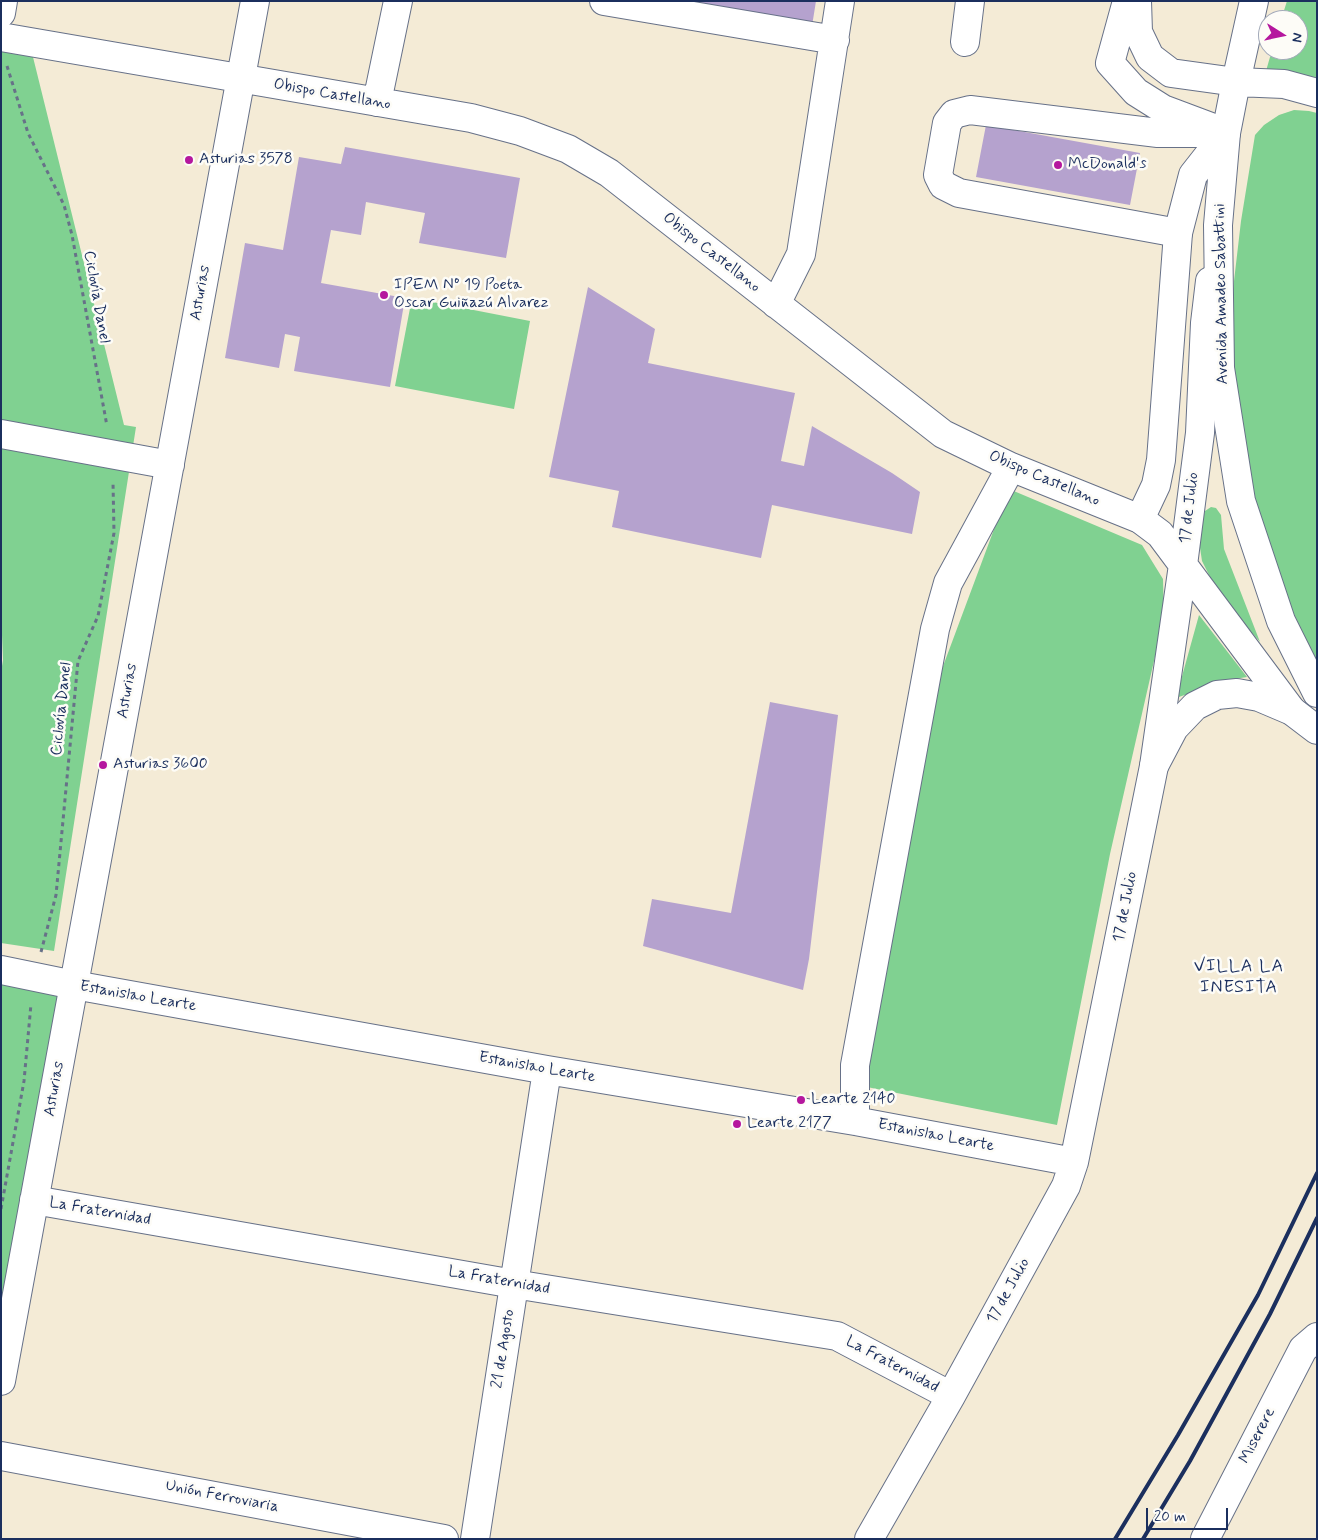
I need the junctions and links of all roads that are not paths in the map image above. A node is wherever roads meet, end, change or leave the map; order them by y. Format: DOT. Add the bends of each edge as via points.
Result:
graph roads {
  1 [pos="3,1"];
  2 [pos="255,1"];
  3 [pos="398,1"];
  4 [pos="604,1"];
  5 [pos="840,1"];
  6 [pos="970,1"];
  7 [pos="1126,1"];
  8 [pos="1137,1"];
  9 [pos="1254,1"];
  10 [pos="1,13"];
  11 [pos="835,40"];
  12 [pos="965,42"];
  13 [pos="3,48"];
  14 [pos="240,79"];
  15 [pos="1236,82"];
  16 [pos="1317,93"];
  17 [pos="377,102"];
  18 [pos="1226,133"];
  19 [pos="1218,225"];
  20 [pos="1178,233"];
  21 [pos="776,304"];
  22 [pos="1,434"];
  23 [pos="170,464"];
  24 [pos="1011,467"];
  25 [pos="1140,519"];
  26 [pos="1183,564"];
  27 [pos="1317,693"];
  28 [pos="1292,711"];
  29 [pos="1317,730"];
  30 [pos="1154,766"];
  31 [pos="1,970"];
  32 [pos="74,985"];
  33 [pos="547,1070"];
  34 [pos="856,1121"];
  35 [pos="1074,1162"];
  36 [pos="34,1200"];
  37 [pos="514,1284"];
  38 [pos="1317,1337"];
  39 [pos="1,1381"];
  40 [pos="951,1396"];
  41 [pos="1,1456"];
  42 [pos="444,1539"];
  43 [pos="475,1539"];
  44 [pos="869,1539"];
  45 [pos="1205,1539"];
  1 -- 10 [label="street"];
  2 -- 14 [label="street, Asturias"];
  3 -- 17 [label="street"];
  4 -- 11 [label="street"];
  5 -- 11 [label="street"];
  6 -- 12 [label="street"];
  7 -- 18 [label="street" via="1110,63 1136,92 1163,109"];
  8 -- 15 [label="street" via="1138,32 1150,57 1171,73"];
  9 -- 15 [label="street, Avenida Amadeo Sabattini"];
  11 -- 21 [label="street" via="801,254"];
  13 -- 14 [label="street, Obispo Castellano"];
  14 -- 17 [label="street, Obispo Castellano"];
  14 -- 23 [label="street, Asturias"];
  15 -- 16 [label="street" via="1284,84"];
  15 -- 18 [label="street, Avenida Amadeo Sabattini"];
  17 -- 21 [label="street, Obispo Castellano" via="471,118 520,131 568,149 609,173"];
  18 -- 19 [label="street, Avenida Amadeo Sabattini"];
  18 -- 20 [label="street" via="1193,175"];
  18 -- 20 [label="street" via="1158,133 970,110 954,114 947,123 938,175 943,185 959,193"];
  19 -- 26 [label="street, 17 de Julio" via="1205,323 1200,433"];
  19 -- 27 [label="street, Avenida Amadeo Sabattini" via="1220,368 1241,501 1281,621"];
  20 -- 25 [label="street" via="1161,460 1156,485"];
  21 -- 24 [label="street, Obispo Castellano" via="943,434"];
  22 -- 23 [label="street"];
  23 -- 32 [label="street, Asturias"];
  24 -- 25 [label="street, Obispo Castellano"];
  24 -- 34 [label="street" via="948,583 935,629 855,1065"];
  25 -- 26 [label="street, Obispo Castellano" via="1160,534"];
  26 -- 28 [label="street, Obispo Castellano"];
  26 -- 30 [label="street, 17 de Julio"];
  28 -- 29 [label="street"];
  28 -- 30 [label="street" via="1259,697 1237,693 1217,695 1195,706 1174,728"];
  30 -- 35 [label="street, 17 de Julio"];
  31 -- 32 [label="street, Estanislao Learte"];
  32 -- 33 [label="street, Estanislao Learte"];
  32 -- 36 [label="street, Asturias"];
  33 -- 34 [label="street, Estanislao Learte"];
  33 -- 37 [label="street, 21 de Agosto"];
  34 -- 35 [label="street, Estanislao Learte"];
  35 -- 40 [label="street, 17 de Julio" via="1066,1186"];
  36 -- 37 [label="street, La Fraternidad"];
  36 -- 39 [label="street, Asturias"];
  37 -- 40 [label="street, La Fraternidad" via="837,1336"];
  37 -- 43 [label="street, 21 de Agosto"];
  38 -- 45 [label="street, Miserere" via="1303,1349"];
  40 -- 44 [label="street, 17 de Julio"];
  41 -- 42 [label="street, Unión Ferroviaria"];
}
